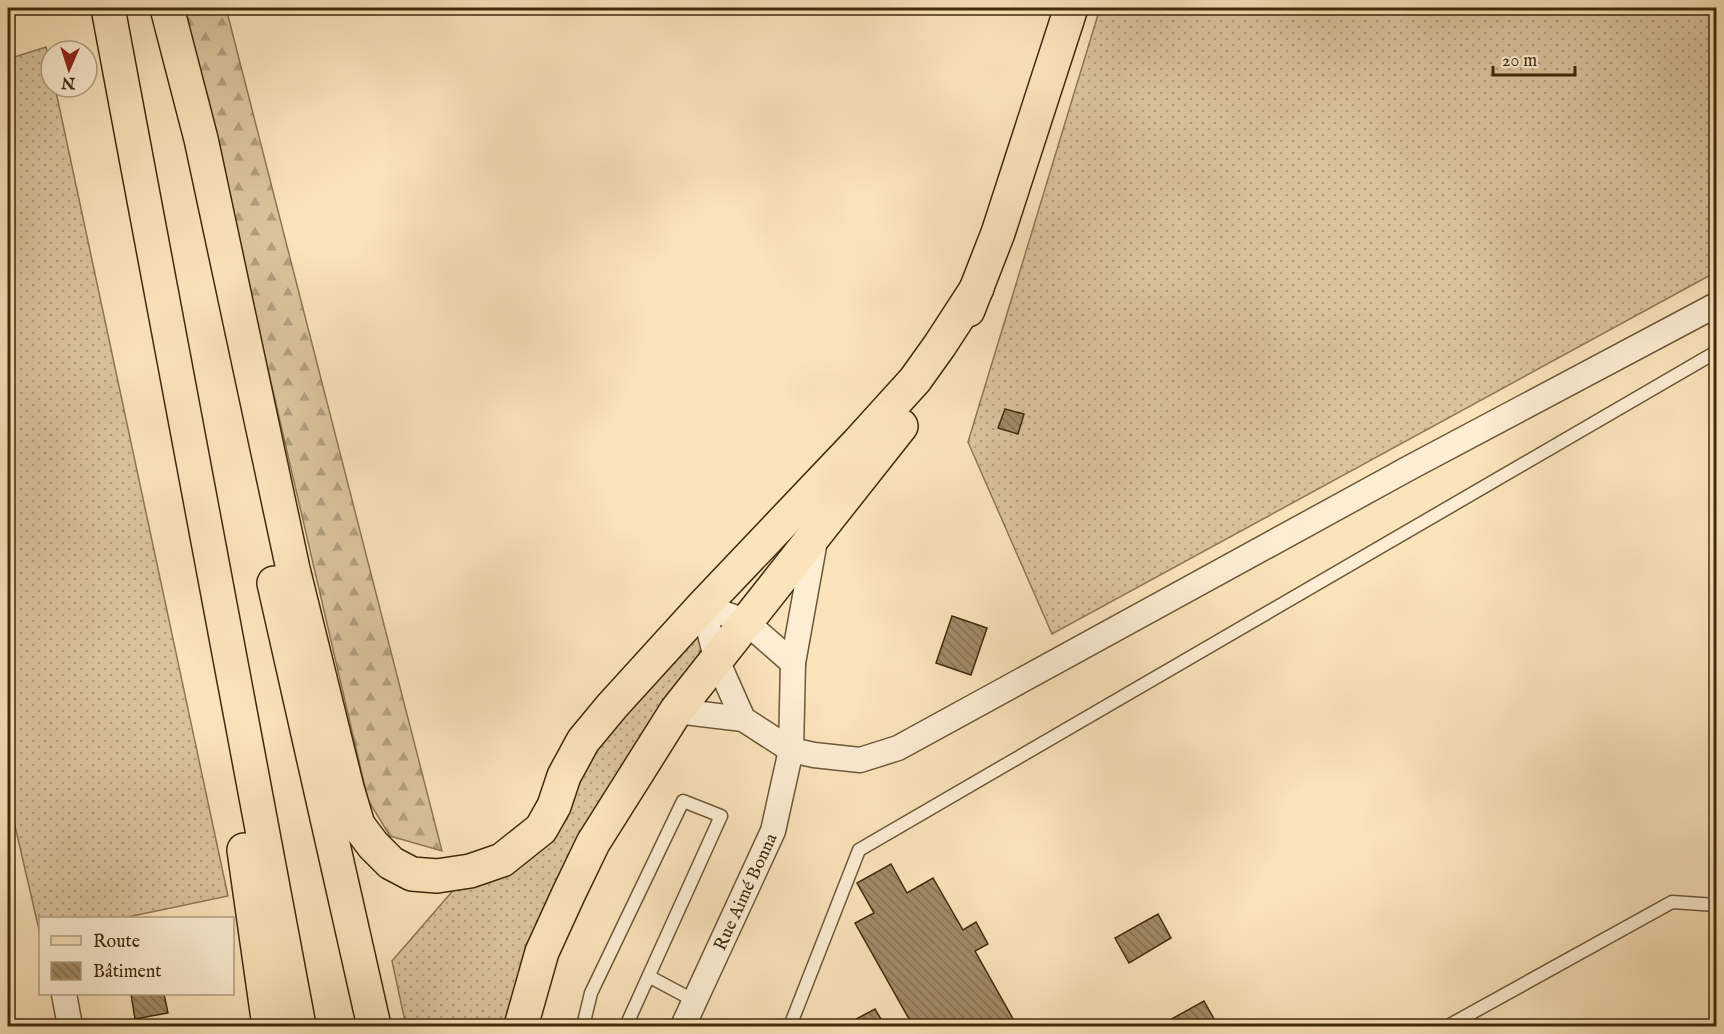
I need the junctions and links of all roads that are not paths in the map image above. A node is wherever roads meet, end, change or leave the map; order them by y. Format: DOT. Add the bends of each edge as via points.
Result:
graph roads {
  1 [pos="87,8"];
  2 [pos="108,8"];
  3 [pos="160,8"];
  4 [pos="167,8"];
  5 [pos="1071,8"];
  6 [pos="977,288"];
  7 [pos="1716,305"];
  8 [pos="1716,352"];
  9 [pos="178,387"];
  10 [pos="817,533"];
  11 [pos="703,606"];
  12 [pos="745,621"];
  13 [pos="716,658"];
  14 [pos="793,663"];
  15 [pos="676,711"];
  16 [pos="743,719"];
  17 [pos="791,750"];
  18 [pos="1716,905"];
  19 [pos="650,977"];
  20 [pos="64,995"];
  21 [pos="695,1001"];
  22 [pos="70,1026"];
  23 [pos="269,1026"];
  24 [pos="299,1026"];
  25 [pos="374,1026"];
  26 [pos="521,1026"];
  27 [pos="583,1026"];
  28 [pos="626,1026"];
  29 [pos="683,1026"];
  30 [pos="790,1026"];
  31 [pos="1448,1026"];
  1 -- 9 [label="main road"];
  2 -- 9 [label="main road"];
  3 -- 25 [label="main road" via="245,450"];
  4 -- 11 [label="main road" via="201,139 277,499 331,723 358,825 373,845 391,863 412,874 437,876 470,871 502,860 541,829 583,741"];
  5 -- 6 [label="main road"];
  6 -- 10 [label="main road" via="933,384"];
  6 -- 11 [label="main road" via="915,380"];
  7 -- 17 [label="street" via="898,748 860,760"];
  8 -- 30 [label="lane" via="859,850"];
  9 -- 23 [label="main road"];
  9 -- 24 [label="main road"];
  10 -- 12 [label="main road"];
  10 -- 14 [label="street, Rue Aimé Bonna"];
  11 -- 12 [label="street"];
  11 -- 13 [label="street"];
  12 -- 13 [label="main road"];
  12 -- 14 [label="street"];
  13 -- 15 [label="main road"];
  13 -- 16 [label="street"];
  14 -- 17 [label="street, Rue Aimé Bonna"];
  15 -- 16 [label="street"];
  15 -- 26 [label="main road" via="593,843 542,952"];
  16 -- 17 [label="street"];
  17 -- 21 [label="street, Rue Aimé Bonna" via="773,831"];
  18 -- 31 [label="lane" via="1672,902"];
  19 -- 21 [label="lane"];
  19 -- 27 [label="lane" via="721,816 682,801 591,993"];
  19 -- 28 [label="lane"];
  20 -- 22 [label="street"];
  21 -- 29 [label="street, Rue Aimé Bonna"];
}
